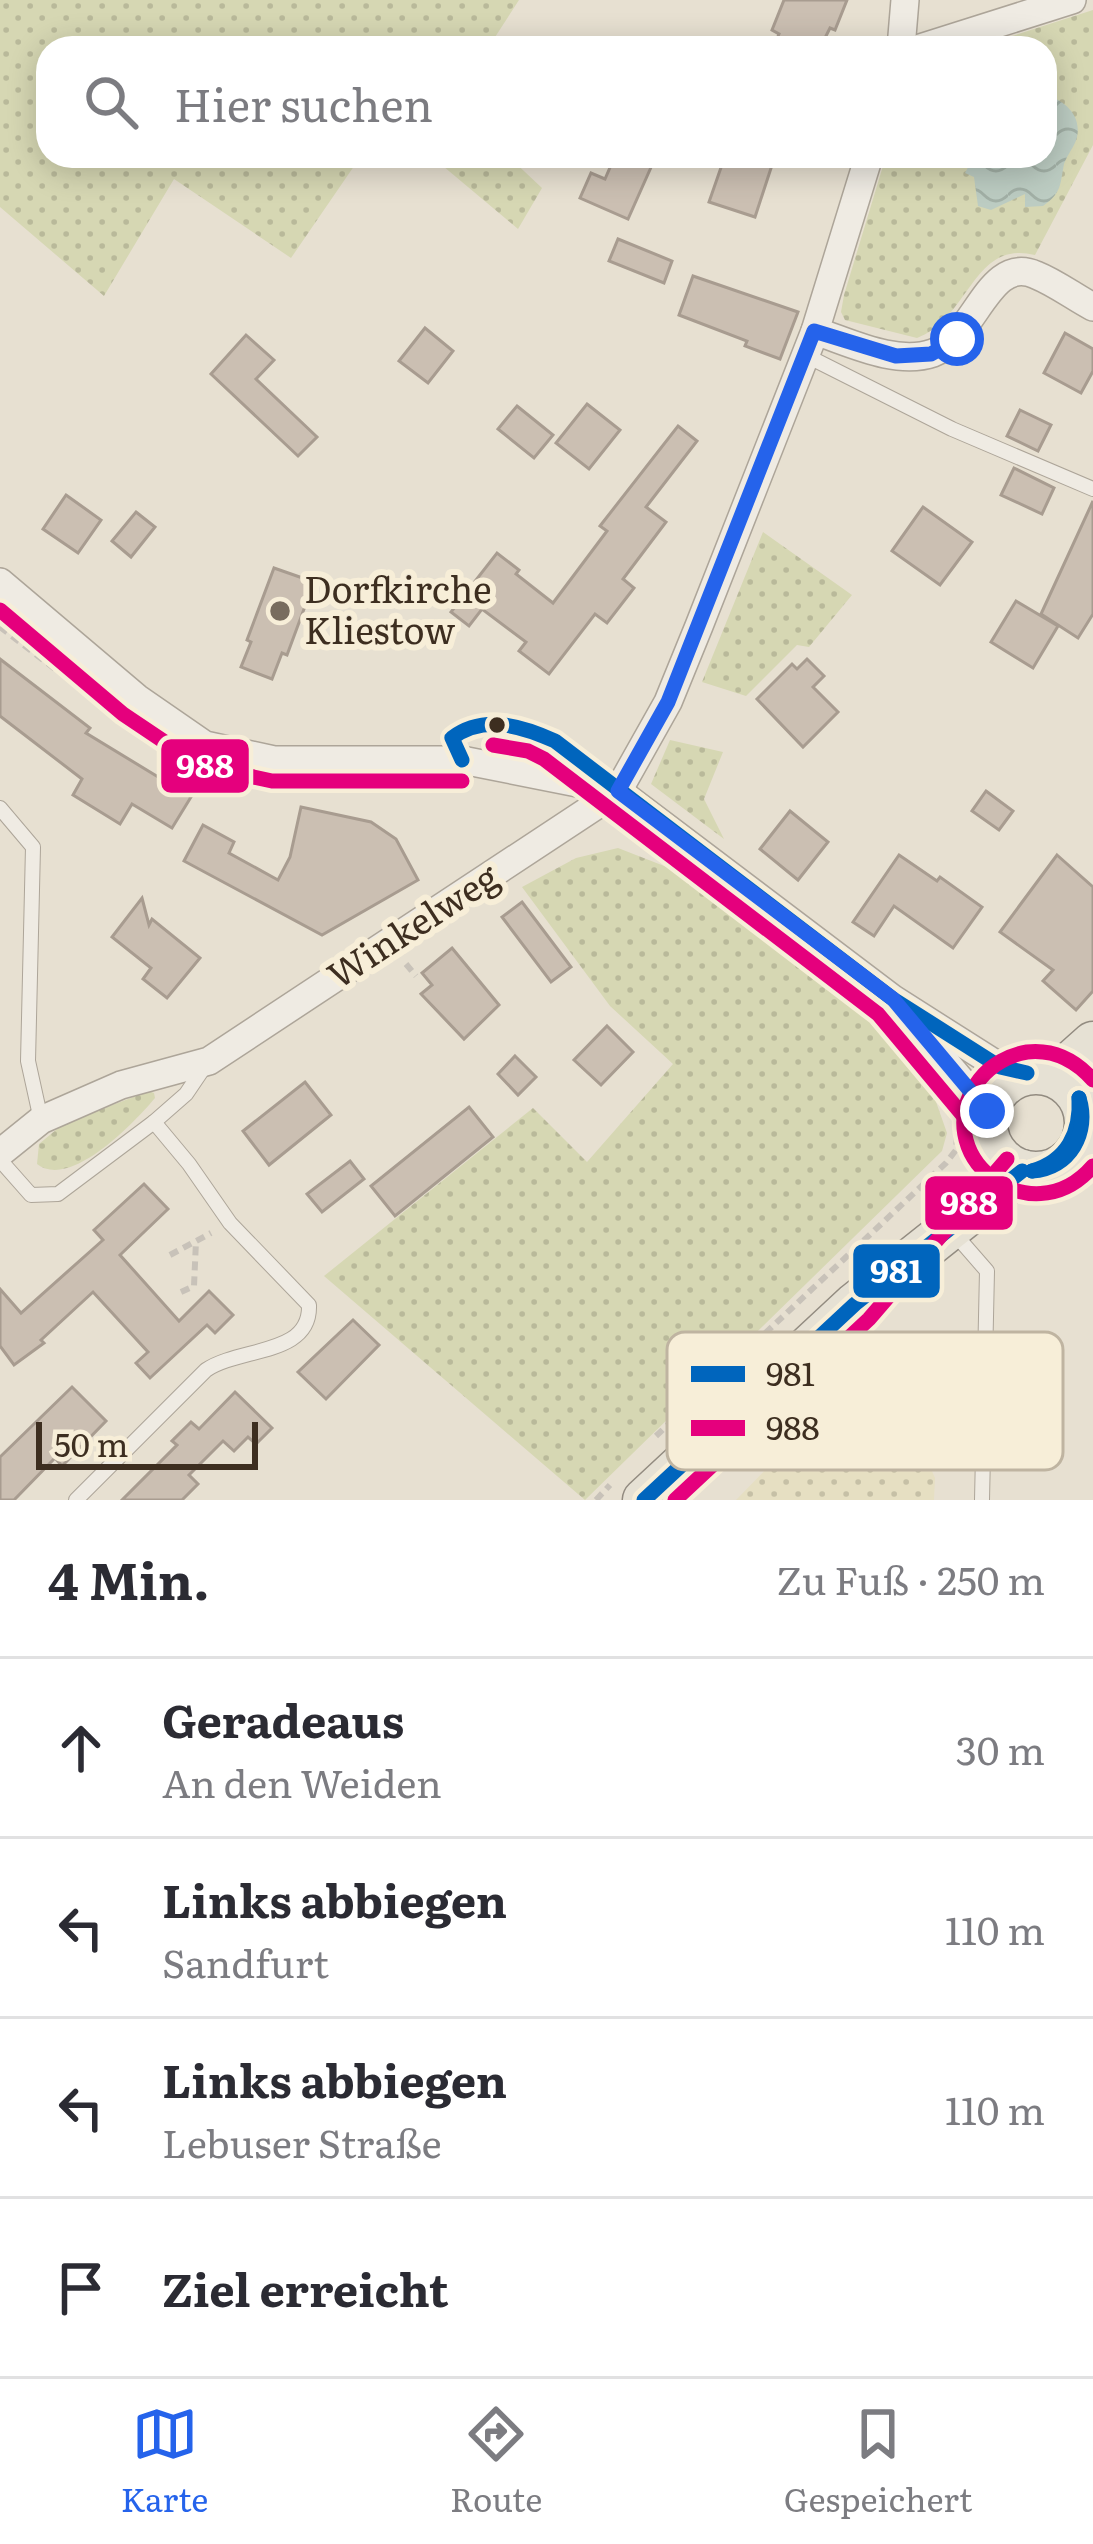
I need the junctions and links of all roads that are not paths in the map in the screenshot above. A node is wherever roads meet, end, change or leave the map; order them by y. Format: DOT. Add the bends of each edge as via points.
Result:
graph roads {
  1 [pos="905,0"];
  2 [pos="1072,0"];
  3 [pos="902,36"];
  4 [pos="958,36"];
  5 [pos="865,168"];
  6 [pos="1093,308"];
  7 [pos="810,343"];
  8 [pos="1093,489"];
  9 [pos="0,582"];
  10 [pos="462,760"];
  11 [pos="618,791"];
  12 [pos="0,808"];
  13 [pos="893,999"];
  14 [pos="1093,1043"];
  15 [pos="208,1061"];
  16 [pos="1073,1097"];
  17 [pos="41,1120"];
  18 [pos="154,1122"];
  19 [pos="989,1133"];
  20 [pos="0,1156"];
  21 [pos="949,1228"];
  22 [pos="855,1304"];
  23 [pos="821,1332"];
  24 [pos="986,1332"];
  25 [pos="667,1458"];
  26 [pos="983,1470"];
  27 [pos="633,1486"];
  28 [pos="76,1500"];
  29 [pos="982,1500"];
  1 -- 3 [label="street"];
  2 -- 4 [label="street"];
  5 -- 7 [label="street"];
  6 -- 7 [label="street" via="1032,272 1013,272 993,283 957,339 931,354"];
  7 -- 8 [label="lane" via="952,429"];
  7 -- 11 [label="street" via="668,702"];
  9 -- 10 [label="street" via="205,745 274,760"];
  10 -- 11 [label="street"];
  10 -- 11 [label="lane" via="452,738 460,729 535,731"];
  11 -- 13 [label="street"];
  11 -- 15 [label="street, Winkelweg"];
  12 -- 17 [label="lane" via="33,847 28,1061"];
  13 -- 16 [label="street" via="1000,1067"];
  13 -- 19 [label="street"];
  14 -- 16 [label="main road"];
  15 -- 17 [label="street, Winkelweg" via="121,1084"];
  15 -- 18 [label="lane, Winkelweg"];
  16 -- 19 [label="main road" via="1001,1086"];
  16 -- 19 [label="main road" via="1081,1146 1063,1166 1035,1173"];
  17 -- 20 [label="street, Winkelweg"];
  18 -- 20 [label="lane, Winkelweg" via="58,1194 31,1195"];
  18 -- 28 [label="lane" via="230,1223 309,1305 305,1331 206,1370"];
  19 -- 21 [label="main road"];
  19 -- 22 [label="main road"];
  21 -- 22 [label="main road"];
  21 -- 24 [label="lane" via="987,1271"];
  22 -- 23 [label="main road"];
  25 -- 27 [label="main road"];
  26 -- 29 [label="lane"];
}
